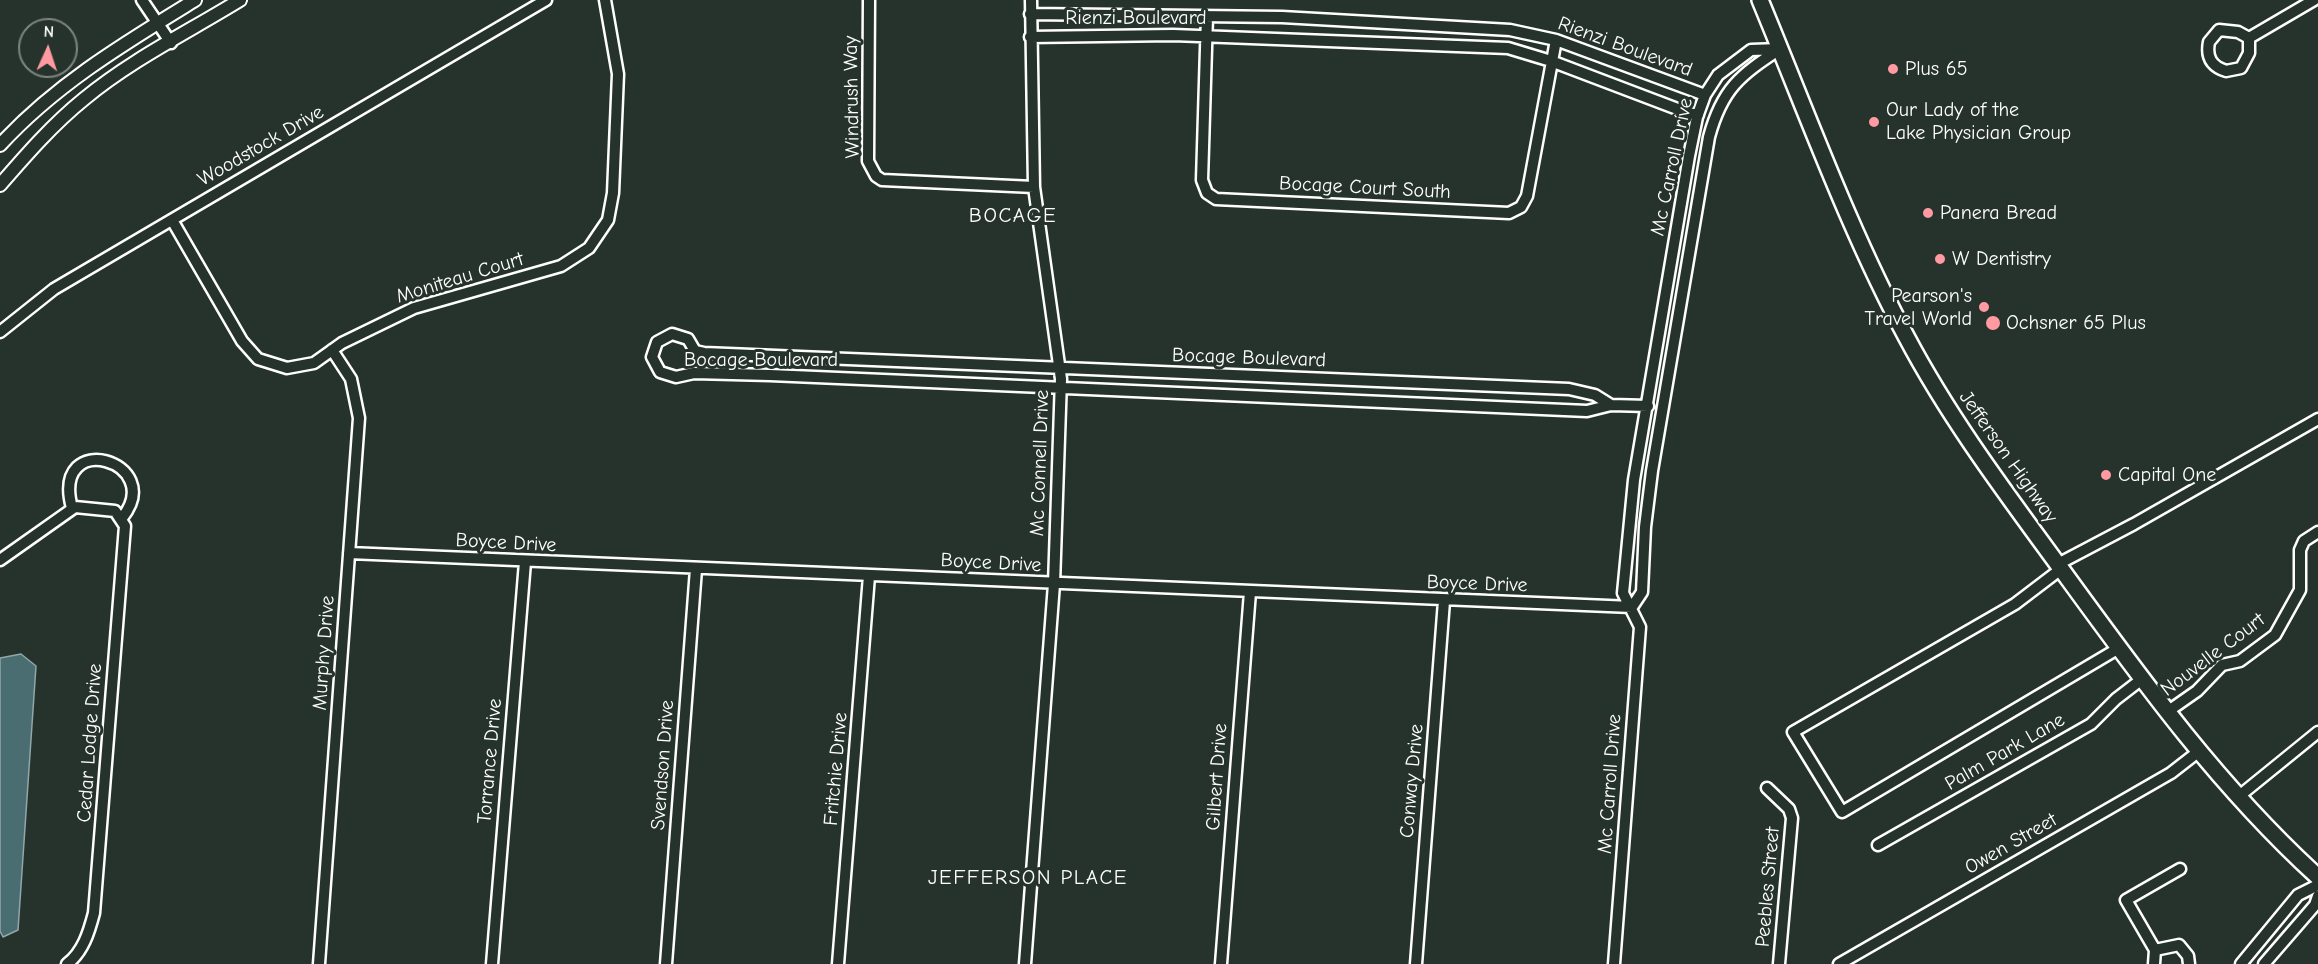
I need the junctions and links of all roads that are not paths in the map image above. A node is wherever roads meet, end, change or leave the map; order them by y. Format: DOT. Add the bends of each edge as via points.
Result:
graph roads {
  1 [pos="142,0"];
  2 [pos="195,0"];
  3 [pos="240,0"];
  4 [pos="546,0"];
  5 [pos="605,0"];
  6 [pos="869,0"];
  7 [pos="1031,0"];
  8 [pos="1760,0"];
  9 [pos="2314,0"];
  10 [pos="1030,14"];
  11 [pos="1207,16"];
  12 [pos="157,24"];
  13 [pos="1206,36"];
  14 [pos="1030,37"];
  15 [pos="2250,38"];
  16 [pos="1556,40"];
  17 [pos="171,43"];
  18 [pos="1780,49"];
  19 [pos="1551,61"];
  20 [pos="1705,94"];
  21 [pos="1698,115"];
  22 [pos="0,146"];
  23 [pos="0,185"];
  24 [pos="1034,187"];
  25 [pos="172,220"];
  26 [pos="0,332"];
  27 [pos="332,350"];
  28 [pos="1059,368"];
  29 [pos="1060,387"];
  30 [pos="1611,405"];
  31 [pos="1648,406"];
  32 [pos="2318,418"];
  33 [pos="72,508"];
  34 [pos="122,518"];
  35 [pos="2318,532"];
  36 [pos="349,553"];
  37 [pos="0,560"];
  38 [pos="525,561"];
  39 [pos="2059,567"];
  40 [pos="696,569"];
  41 [pos="869,576"];
  42 [pos="1054,584"];
  43 [pos="1250,592"];
  44 [pos="1444,601"];
  45 [pos="1632,608"];
  46 [pos="2119,648"];
  47 [pos="2142,680"];
  48 [pos="2167,712"];
  49 [pos="2318,732"];
  50 [pos="2198,753"];
  51 [pos="1767,788"];
  52 [pos="2238,797"];
  53 [pos="1878,845"];
  54 [pos="2180,869"];
  55 [pos="2318,877"];
  56 [pos="2318,885"];
  57 [pos="2318,897"];
  58 [pos="2155,950"];
  59 [pos="67,964"];
  60 [pos="319,964"];
  61 [pos="492,964"];
  62 [pos="666,964"];
  63 [pos="838,964"];
  64 [pos="1025,964"];
  65 [pos="1221,964"];
  66 [pos="1416,964"];
  67 [pos="1614,964"];
  68 [pos="1779,964"];
  69 [pos="1839,964"];
  70 [pos="2154,964"];
  71 [pos="2189,964"];
  72 [pos="2241,964"];
  73 [pos="2264,964"];
  1 -- 12 [label="street"];
  2 -- 12 [label="street"];
  3 -- 17 [label="street"];
  4 -- 25 [label="street, Woodstock Drive"];
  5 -- 27 [label="street, Moniteau Court" via="618,74 614,193 608,220 589,248 561,266 414,308"];
  6 -- 24 [label="street, Windrush Way" via="868,161 876,176 882,180"];
  7 -- 10 [label="street, Mc Connell Drive"];
  8 -- 18 [label="main road, Jefferson Highway"];
  9 -- 15 [label="street"];
  10 -- 11 [label="street, Rienzi Boulevard"];
  10 -- 14 [label="street, Mc Connell Drive"];
  11 -- 13 [label="street"];
  11 -- 16 [label="street, Rienzi Boulevard" via="1479,27"];
  12 -- 17 [label="street"];
  12 -- 22 [label="street" via="86,69 43,103"];
  13 -- 14 [label="street, Rienzi Boulevard"];
  13 -- 19 [label="street, Rienzi Boulevard" via="1508,48"];
  13 -- 19 [label="street, Bocage Court South" via="1202,180 1207,193 1216,199 1509,213 1521,207 1527,196"];
  14 -- 24 [label="street, Mc Connell Drive"];
  15 -- 15 [label="street" via="2219,30 2209,42 2213,65 2226,71 2241,68 2249,53"];
  16 -- 19 [label="street"];
  16 -- 20 [label="street, Rienzi Boulevard"];
  17 -- 23 [label="street" via="126,68 83,99"];
  18 -- 20 [label="street, Mc Carroll Drive" via="1751,50 1718,75"];
  18 -- 39 [label="main road, Jefferson Highway" via="1863,247 1907,339 1968,440"];
  18 -- 45 [label="street, Mc Carroll Drive" via="1732,84 1716,110 1652,471 1642,592"];
  19 -- 21 [label="street, Rienzi Boulevard"];
  20 -- 21 [label="street, Mc Carroll Drive"];
  21 -- 31 [label="street, Mc Carroll Drive"];
  24 -- 28 [label="street, Mc Connell Drive"];
  25 -- 26 [label="street, Woodstock Drive" via="54,289"];
  25 -- 27 [label="street, Moniteau Court" via="242,340 258,359 287,368 314,363"];
  27 -- 36 [label="street, Murphy Drive" via="351,379 359,418"];
  28 -- 29 [label="street, Mc Connell Drive"];
  28 -- 29 [label="street, Bocage Boulevard" via="704,353 695,351 688,339 672,334 657,342 652,357 660,372 676,377 759,375"];
  28 -- 30 [label="street, Bocage Boulevard" via="1569,389 1595,395"];
  29 -- 30 [label="street, Bocage Boulevard" via="1587,411"];
  29 -- 42 [label="street, Mc Connell Drive"];
  30 -- 31 [label="street, Bocage Boulevard"];
  31 -- 45 [label="street, Mc Carroll Drive" via="1634,480 1623,593"];
  32 -- 39 [label="street"];
  33 -- 34 [label="street" via="115,511"];
  33 -- 34 [label="street" via="68,494 70,479 78,465 96,458 116,464 128,474 131,506"];
  33 -- 37 [label="street"];
  34 -- 59 [label="street, Cedar Lodge Drive" via="125,526 94,914 88,936"];
  35 -- 48 [label="street, Nouvelle Court" via="2304,541 2300,550 2300,590 2275,635 2240,661 2222,665 2197,691"];
  36 -- 38 [label="street, Boyce Drive"];
  36 -- 60 [label="street, Murphy Drive"];
  38 -- 40 [label="street, Boyce Drive"];
  38 -- 61 [label="street, Torrance Drive"];
  39 -- 46 [label="main road, Jefferson Highway"];
  39 -- 46 [label="street" via="2015,604 1793,732 1842,812"];
  40 -- 41 [label="street, Boyce Drive"];
  40 -- 62 [label="street, Svendson Drive"];
  41 -- 42 [label="street, Boyce Drive"];
  41 -- 63 [label="street, Fritchie Drive"];
  42 -- 43 [label="street, Boyce Drive"];
  42 -- 64 [label="street, Mc Connell Drive"];
  43 -- 44 [label="street, Boyce Drive"];
  43 -- 65 [label="street, Gilbert Drive"];
  44 -- 45 [label="street, Boyce Drive"];
  44 -- 66 [label="street, Conway Drive"];
  45 -- 67 [label="street, Mc Carroll Drive" via="1640,627"];
  46 -- 47 [label="main road, Jefferson Highway"];
  47 -- 48 [label="main road, Jefferson Highway"];
  47 -- 53 [label="street, Palm Park Lane" via="2091,724"];
  48 -- 50 [label="main road, Jefferson Highway"];
  49 -- 52 [label="street"];
  50 -- 52 [label="main road, Jefferson Highway"];
  50 -- 69 [label="street, Owen Street" via="2171,773"];
  51 -- 68 [label="street, Peebles Street" via="1789,809 1792,818"];
  52 -- 55 [label="main road, Jefferson Highway"];
  54 -- 58 [label="street" via="2126,900"];
  56 -- 72 [label="street" via="2298,895"];
  57 -- 73 [label="street"];
  58 -- 70 [label="street"];
  58 -- 71 [label="street" via="2180,945"];
}
